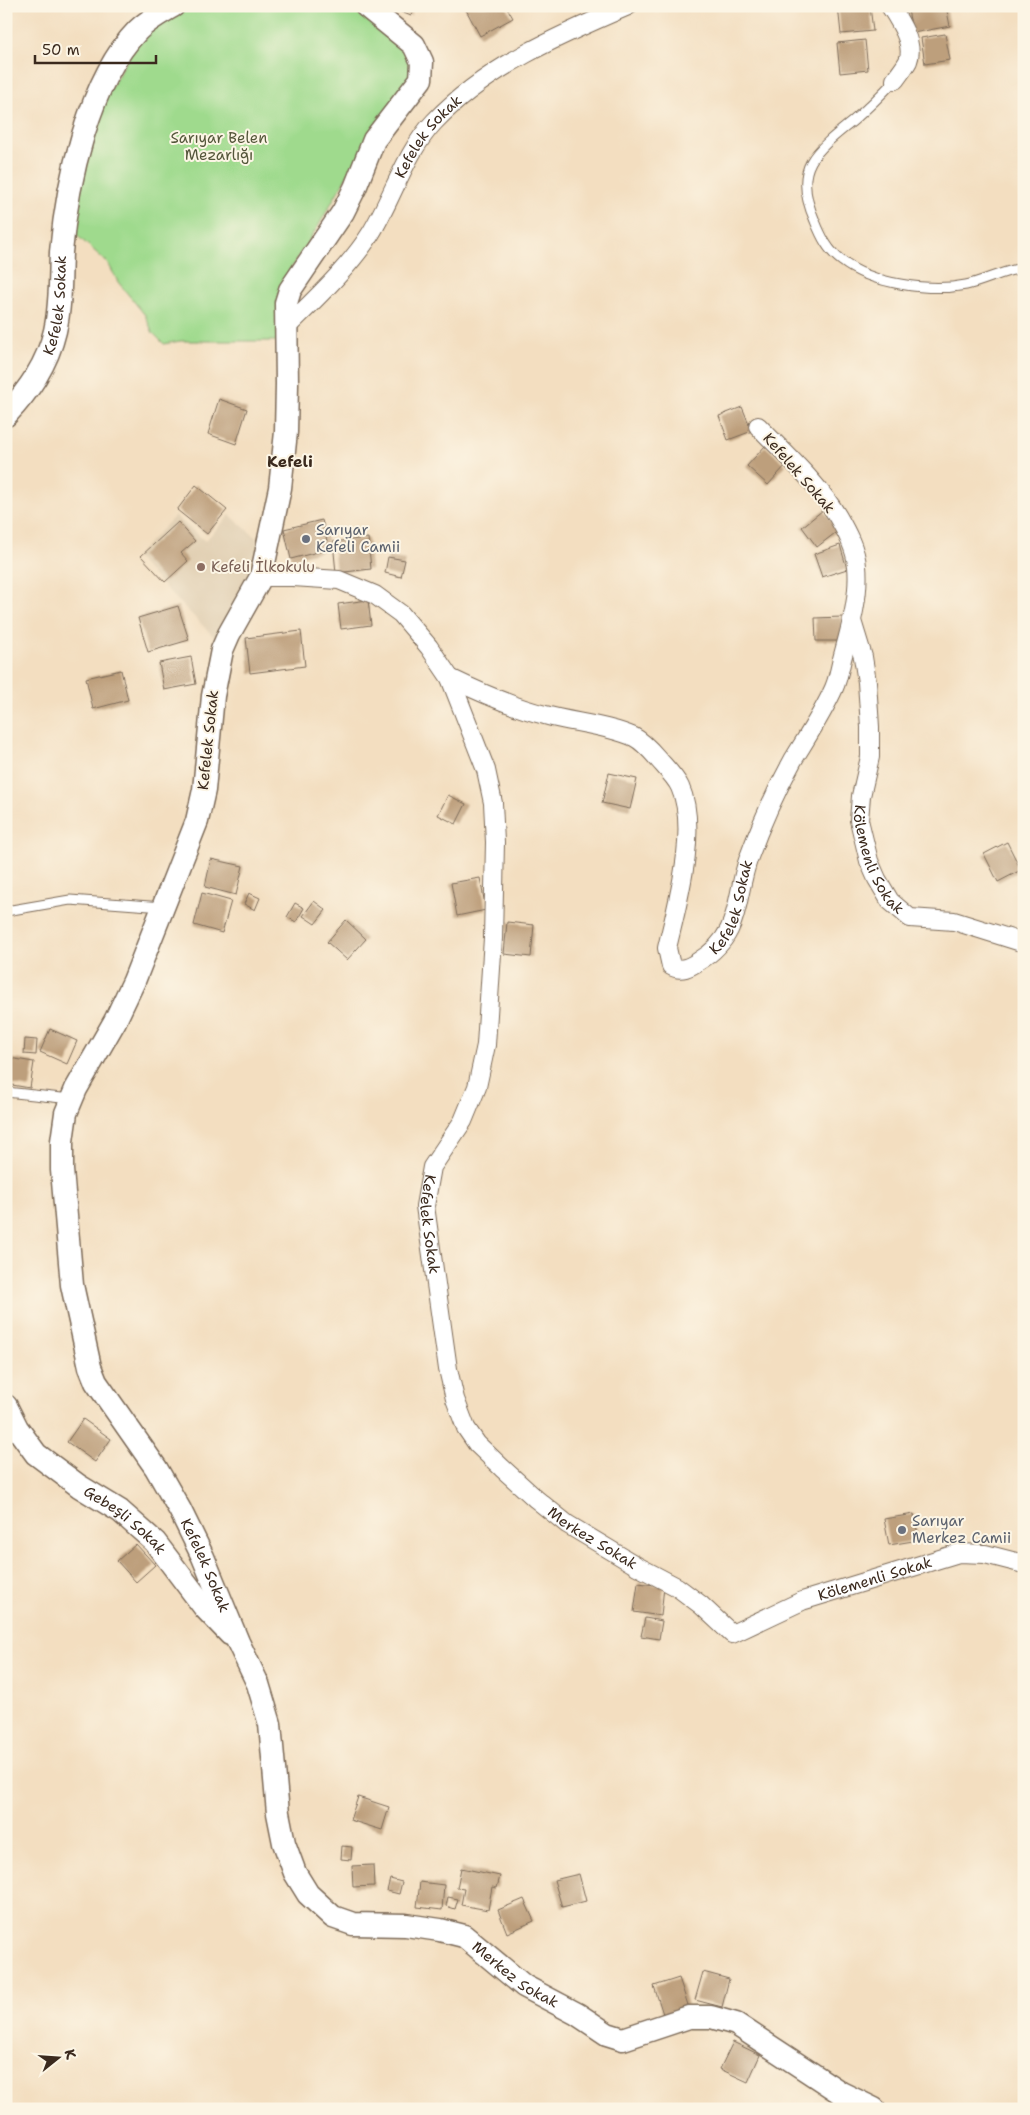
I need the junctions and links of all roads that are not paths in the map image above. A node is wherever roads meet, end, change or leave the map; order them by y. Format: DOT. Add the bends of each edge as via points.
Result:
graph roads {
  1 [pos="173,6"];
  2 [pos="366,6"];
  3 [pos="628,6"];
  4 [pos="890,6"];
  5 [pos="895,80"];
  6 [pos="1024,268"];
  7 [pos="285,329"];
  8 [pos="6,415"];
  9 [pos="758,426"];
  10 [pos="261,578"];
  11 [pos="852,621"];
  12 [pos="450,678"];
  13 [pos="163,907"];
  14 [pos="6,911"];
  15 [pos="1024,943"];
  16 [pos="6,1092"];
  17 [pos="72,1099"];
  18 [pos="6,1406"];
  19 [pos="466,1428"];
  20 [pos="1024,1564"];
  21 [pos="732,1634"];
  22 [pos="238,1642"];
  23 [pos="874,2109"];
  1 -- 8 [label="street, Kefelek Sokak" via="139,29 123,48 99,90 75,163 65,212 55,331 41,370"];
  2 -- 7 [label="street, Kefelek Sokak" via="414,45 422,62 422,79 374,140 343,212 290,290"];
  3 -- 7 [label="street, Kefelek Sokak" via="572,30 479,82 434,122 417,142 370,236"];
  4 -- 5 [label="street" via="910,52"];
  5 -- 6 [label="lane" via="811,162 805,178 807,193 822,238 842,262 860,272 917,286 948,288 968,285"];
  7 -- 10 [label="street, Kefelek Sokak" via="286,432 280,488"];
  9 -- 11 [label="street, Kefelek Sokak" via="838,516 857,565"];
  10 -- 12 [label="street, Kefelek Sokak" via="340,580 375,595 400,614 429,647"];
  10 -- 13 [label="street, Kefelek Sokak" via="222,650 197,821"];
  11 -- 12 [label="street, Kefelek Sokak" via="834,687 792,762 757,836 743,873 734,921 728,933 709,955 689,967 676,969 671,966 667,948 683,883 687,827 680,786 665,766 636,738 518,707"];
  11 -- 15 [label="street, Kölemenli Sokak" via="867,682 870,727 870,757 859,820 869,862 877,879 890,901 910,918 954,921"];
  12 -- 19 [label="street, Kefelek Sokak" via="486,770 493,803 495,842 486,1045 477,1087 463,1121 432,1167 425,1206 448,1369"];
  13 -- 14 [label="lane" via="70,900"];
  13 -- 17 [label="street, Kefelek Sokak" via="126,997"];
  16 -- 17 [label="lane"];
  17 -- 22 [label="street, Kefelek Sokak" via="66,1113 62,1141 64,1188 72,1285 90,1367 96,1382 156,1468 180,1510"];
  18 -- 22 [label="street, Gebeşli Sokak" via="36,1454 120,1511 155,1542 205,1608"];
  19 -- 21 [label="street, Merkez Sokak" via="477,1444 502,1468 561,1519 677,1587"];
  20 -- 21 [label="street, Kölemenli Sokak" via="985,1554 958,1553 802,1601"];
  22 -- 23 [label="street, Merkez Sokak" via="258,1684 270,1724 284,1843 295,1873 308,1894 333,1917 353,1924 406,1925 464,1936 524,1986 607,2034 623,2039 689,2017 711,2017 736,2024 842,2094"];
}
